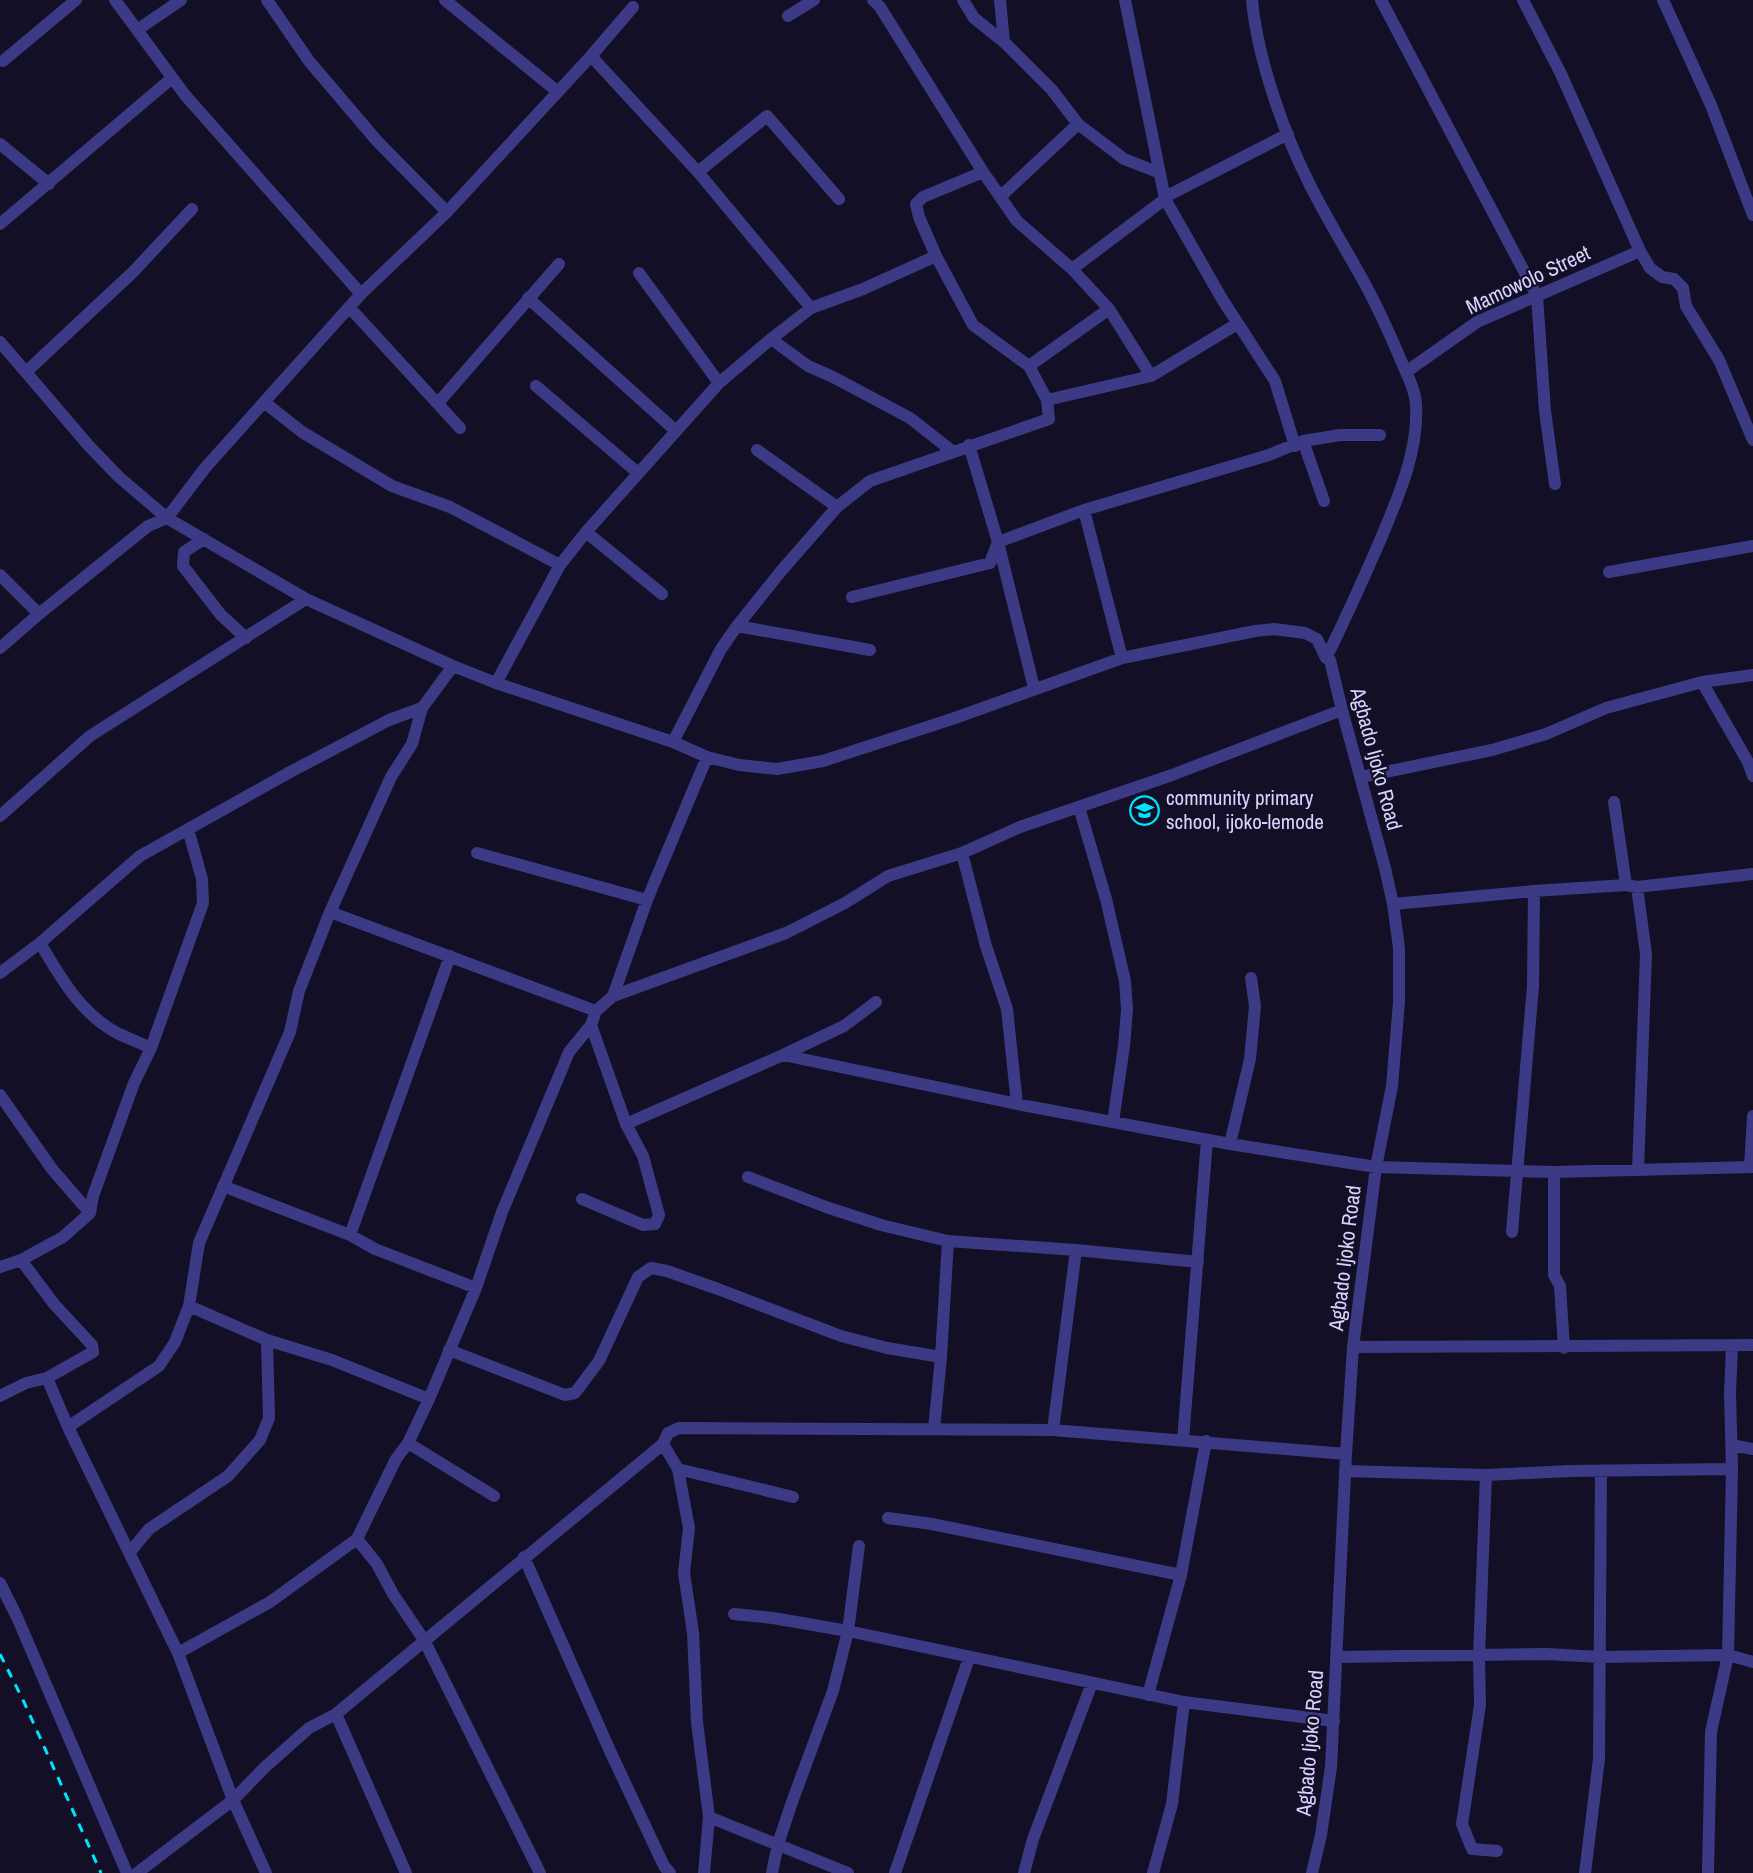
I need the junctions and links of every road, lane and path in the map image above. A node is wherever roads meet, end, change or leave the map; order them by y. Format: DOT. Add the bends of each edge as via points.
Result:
graph roads {
  1 [pos="76,0"];
  2 [pos="115,0"];
  3 [pos="181,0"];
  4 [pos="267,0"];
  5 [pos="445,0"];
  6 [pos="814,0"];
  7 [pos="873,0"];
  8 [pos="963,0"];
  9 [pos="1000,0"];
  10 [pos="1125,0"];
  11 [pos="1252,0"];
  12 [pos="1381,0"];
  13 [pos="1523,0"];
  14 [pos="1663,0"];
  15 [pos="459,5"];
  16 [pos="633,7"];
  17 [pos="788,16"];
  18 [pos="137,30"];
  19 [pos="1004,42"];
  20 [pos="591,56"];
  21 [pos="3,61"];
  22 [pos="172,78"];
  23 [pos="558,92"];
  24 [pos="1078,124"];
  25 [pos="1288,134"];
  26 [pos="0,144"];
  27 [pos="698,172"];
  28 [pos="983,172"];
  29 [pos="1160,174"];
  30 [pos="49,184"];
  31 [pos="1000,197"];
  32 [pos="1165,198"];
  33 [pos="838,199"];
  34 [pos="192,208"];
  35 [pos="447,212"];
  36 [pos="1753,215"];
  37 [pos="0,224"];
  38 [pos="1640,251"];
  39 [pos="936,256"];
  40 [pos="559,264"];
  41 [pos="1072,269"];
  42 [pos="639,273"];
  43 [pos="361,294"];
  44 [pos="1537,296"];
  45 [pos="528,298"];
  46 [pos="349,307"];
  47 [pos="811,308"];
  48 [pos="1109,309"];
  49 [pos="1237,324"];
  50 [pos="771,339"];
  51 [pos="0,342"];
  52 [pos="1029,366"];
  53 [pos="26,372"];
  54 [pos="1406,372"];
  55 [pos="1151,376"];
  56 [pos="719,383"];
  57 [pos="536,386"];
  58 [pos="1047,400"];
  59 [pos="264,402"];
  60 [pos="438,403"];
  61 [pos="460,428"];
  62 [pos="676,431"];
  63 [pos="1380,435"];
  64 [pos="1753,440"];
  65 [pos="1299,444"];
  66 [pos="969,445"];
  67 [pos="757,450"];
  68 [pos="952,451"];
  69 [pos="638,473"];
  70 [pos="1555,484"];
  71 [pos="1324,501"];
  72 [pos="837,507"];
  73 [pos="1084,510"];
  74 [pos="167,518"];
  75 [pos="586,532"];
  76 [pos="204,539"];
  77 [pos="998,542"];
  78 [pos="1753,546"];
  79 [pos="560,565"];
  80 [pos="1609,572"];
  81 [pos="0,575"];
  82 [pos="662,594"];
  83 [pos="852,597"];
  84 [pos="306,599"];
  85 [pos="39,614"];
  86 [pos="737,626"];
  87 [pos="246,638"];
  88 [pos="0,648"];
  89 [pos="870,650"];
  90 [pos="1122,658"];
  91 [pos="1326,658"];
  92 [pos="453,666"];
  93 [pos="1753,675"];
  94 [pos="1702,682"];
  95 [pos="496,683"];
  96 [pos="1034,688"];
  97 [pos="422,708"];
  98 [pos="1342,710"];
  99 [pos="673,742"];
  100 [pos="707,757"];
  101 [pos="1753,776"];
  102 [pos="1361,777"];
  103 [pos="1614,802"];
  104 [pos="1079,807"];
  105 [pos="0,816"];
  106 [pos="188,829"];
  107 [pos="477,853"];
  108 [pos="962,853"];
  109 [pos="1753,874"];
  110 [pos="1632,886"];
  111 [pos="1534,891"];
  112 [pos="647,900"];
  113 [pos="1393,904"];
  114 [pos="330,912"];
  115 [pos="40,943"];
  116 [pos="450,956"];
  117 [pos="0,973"];
  118 [pos="1251,978"];
  119 [pos="613,996"];
  120 [pos="876,1002"];
  121 [pos="596,1011"];
  122 [pos="591,1025"];
  123 [pos="151,1048"];
  124 [pos="783,1055"];
  125 [pos="0,1095"];
  126 [pos="1017,1104"];
  127 [pos="1753,1116"];
  128 [pos="1113,1122"];
  129 [pos="626,1124"];
  130 [pos="1207,1140"];
  131 [pos="1230,1144"];
  132 [pos="1376,1167"];
  133 [pos="1752,1167"];
  134 [pos="1638,1170"];
  135 [pos="1518,1171"];
  136 [pos="1554,1172"];
  137 [pos="748,1177"];
  138 [pos="223,1186"];
  139 [pos="582,1199"];
  140 [pos="90,1214"];
  141 [pos="1512,1232"];
  142 [pos="350,1235"];
  143 [pos="948,1241"];
  144 [pos="1076,1250"];
  145 [pos="21,1260"];
  146 [pos="1198,1262"];
  147 [pos="0,1267"];
  148 [pos="476,1288"];
  149 [pos="189,1306"];
  150 [pos="267,1340"];
  151 [pos="1753,1345"];
  152 [pos="1732,1346"];
  153 [pos="1353,1347"];
  154 [pos="1564,1347"];
  155 [pos="449,1350"];
  156 [pos="941,1357"];
  157 [pos="47,1378"];
  158 [pos="0,1396"];
  159 [pos="429,1399"];
  160 [pos="68,1427"];
  161 [pos="933,1429"];
  162 [pos="1053,1430"];
  163 [pos="1183,1440"];
  164 [pos="1206,1441"];
  165 [pos="408,1443"];
  166 [pos="663,1444"];
  167 [pos="1731,1445"];
  168 [pos="1753,1449"];
  169 [pos="1346,1454"];
  170 [pos="678,1469"];
  171 [pos="1732,1469"];
  172 [pos="1346,1471"];
  173 [pos="1601,1471"];
  174 [pos="1486,1475"];
  175 [pos="494,1496"];
  176 [pos="793,1497"];
  177 [pos="888,1518"];
  178 [pos="357,1539"];
  179 [pos="859,1546"];
  180 [pos="130,1552"];
  181 [pos="525,1557"];
  182 [pos="1181,1575"];
  183 [pos="0,1583"];
  184 [pos="734,1614"];
  185 [pos="848,1631"];
  186 [pos="424,1640"];
  187 [pos="178,1653"];
  188 [pos="1728,1655"];
  189 [pos="1479,1656"];
  190 [pos="1337,1657"];
  191 [pos="1601,1657"];
  192 [pos="969,1658"];
  193 [pos="1753,1662"];
  194 [pos="1092,1683"];
  195 [pos="1148,1695"];
  196 [pos="1184,1702"];
  197 [pos="336,1714"];
  198 [pos="1334,1721"];
  199 [pos="233,1800"];
  200 [pos="709,1817"];
  201 [pos="778,1844"];
  202 [pos="1497,1851"];
  203 [pos="128,1873"];
  204 [pos="137,1873"];
  205 [pos="266,1873"];
  206 [pos="406,1873"];
  207 [pos="540,1873"];
  208 [pos="670,1873"];
  209 [pos="704,1873"];
  210 [pos="772,1873"];
  211 [pos="848,1873"];
  212 [pos="896,1873"];
  213 [pos="1024,1873"];
  214 [pos="1153,1873"];
  215 [pos="1312,1873"];
  216 [pos="1585,1873"];
  217 [pos="1708,1873"];
  1 -- 21 [label="street"];
  2 -- 18 [label="street"];
  3 -- 18 [label="street"];
  4 -- 35 [label="street" via="309,62 377,141"];
  5 -- 15 [label="street"];
  6 -- 17 [label="street"];
  7 -- 28 [label="street"];
  8 -- 19 [label="street" via="974,18"];
  9 -- 19 [label="street"];
  10 -- 29 [label="street"];
  11 -- 25 [label="street" via="1269,81"];
  12 -- 44 [label="street"];
  13 -- 38 [label="street" via="1561,74"];
  14 -- 36 [label="street" via="1711,105"];
  15 -- 23 [label="street"];
  16 -- 20 [label="street"];
  18 -- 22 [label="street"];
  19 -- 24 [label="street" via="1052,90"];
  20 -- 23 [label="street"];
  20 -- 27 [label="street"];
  22 -- 30 [label="street"];
  22 -- 43 [label="street"];
  23 -- 35 [label="street"];
  24 -- 29 [label="street" via="1124,159"];
  24 -- 31 [label="street"];
  25 -- 32 [label="street"];
  25 -- 54 [label="street" via="1309,184 1382,315"];
  26 -- 30 [label="street"];
  27 -- 33 [label="street" via="767,116"];
  27 -- 47 [label="street"];
  28 -- 31 [label="street"];
  28 -- 39 [label="street" via="923,197 916,204"];
  29 -- 32 [label="street"];
  30 -- 37 [label="street"];
  31 -- 41 [label="street" via="1017,221"];
  32 -- 41 [label="street"];
  32 -- 49 [label="street"];
  34 -- 53 [label="street" via="133,272"];
  35 -- 43 [label="street"];
  38 -- 44 [label="street, Mamowolo Street"];
  38 -- 64 [label="street" via="1650,268 1674,279 1683,288 1686,306 1719,360"];
  39 -- 47 [label="street"];
  39 -- 52 [label="street" via="973,325"];
  40 -- 45 [label="street"];
  41 -- 48 [label="street"];
  42 -- 56 [label="street"];
  43 -- 46 [label="street"];
  44 -- 54 [label="street, Mamowolo Street" via="1477,322"];
  44 -- 70 [label="street"];
  45 -- 60 [label="street"];
  45 -- 62 [label="street"];
  46 -- 59 [label="street"];
  46 -- 60 [label="street"];
  47 -- 50 [label="street"];
  48 -- 52 [label="street"];
  48 -- 55 [label="street"];
  49 -- 55 [label="street"];
  49 -- 65 [label="street" via="1275,381"];
  50 -- 56 [label="street"];
  50 -- 68 [label="street" via="808,366 910,418"];
  51 -- 53 [label="street"];
  52 -- 58 [label="street"];
  53 -- 74 [label="street" via="104,461"];
  54 -- 91 [label="street" via="1416,404 1407,469 1350,611"];
  55 -- 58 [label="street"];
  56 -- 62 [label="street"];
  57 -- 69 [label="street"];
  58 -- 66 [label="street" via="1049,419"];
  59 -- 74 [label="street"];
  59 -- 79 [label="street" via="302,432 392,486 450,507"];
  60 -- 61 [label="street"];
  62 -- 69 [label="street"];
  63 -- 65 [label="street" via="1340,435"];
  65 -- 71 [label="street"];
  65 -- 73 [label="street"];
  66 -- 68 [label="street"];
  66 -- 77 [label="street"];
  67 -- 72 [label="street"];
  68 -- 72 [label="street" via="870,481"];
  69 -- 75 [label="street"];
  72 -- 86 [label="street"];
  73 -- 77 [label="street"];
  73 -- 90 [label="street"];
  74 -- 76 [label="street"];
  74 -- 85 [label="street" via="148,526"];
  75 -- 79 [label="street"];
  75 -- 82 [label="street"];
  76 -- 84 [label="street"];
  76 -- 87 [label="street" via="184,552 183,566 221,615"];
  77 -- 83 [label="street" via="990,563"];
  77 -- 96 [label="street"];
  78 -- 80 [label="street"];
  79 -- 95 [label="street"];
  81 -- 85 [label="street"];
  84 -- 87 [label="street"];
  84 -- 92 [label="street"];
  85 -- 88 [label="street"];
  86 -- 89 [label="street"];
  86 -- 99 [label="street"];
  87 -- 105 [label="street" via="90,736"];
  90 -- 91 [label="street, Agbado Ijoko Road" via="1274,629 1305,633 1317,639"];
  90 -- 96 [label="street"];
  91 -- 98 [label="street, Agbado Ijoko Road" via="1330,660"];
  92 -- 95 [label="street"];
  92 -- 97 [label="street"];
  93 -- 94 [label="street"];
  94 -- 101 [label="street"];
  94 -- 102 [label="street" via="1606,708 1546,734 1492,750"];
  95 -- 99 [label="street"];
  96 -- 100 [label="street" via="868,748 804,765 759,768"];
  97 -- 106 [label="street" via="389,720"];
  97 -- 114 [label="street" via="412,744 391,777"];
  98 -- 102 [label="street, Agbado Ijoko Road"];
  98 -- 104 [label="street"];
  99 -- 100 [label="street"];
  100 -- 112 [label="street"];
  102 -- 113 [label="street, Agbado Ijoko Road"];
  103 -- 110 [label="street"];
  104 -- 108 [label="street"];
  104 -- 128 [label="street" via="1125,981 1124,1046"];
  106 -- 115 [label="street" via="140,856"];
  106 -- 123 [label="street" via="202,879 202,903"];
  107 -- 112 [label="street"];
  108 -- 119 [label="street" via="888,876 786,933"];
  108 -- 126 [label="street" via="1007,1009"];
  109 -- 110 [label="street"];
  110 -- 111 [label="street"];
  110 -- 134 [label="street" via="1647,954"];
  111 -- 113 [label="street"];
  111 -- 135 [label="street" via="1533,986"];
  112 -- 119 [label="street"];
  113 -- 132 [label="street, Agbado Ijoko Road" via="1399,958 1397,1047"];
  114 -- 116 [label="street"];
  114 -- 138 [label="street" via="299,991 290,1032"];
  115 -- 117 [label="street"];
  115 -- 123 [label="street" via="82,1007 117,1032"];
  116 -- 121 [label="street"];
  116 -- 142 [label="street"];
  118 -- 131 [label="street" via="1256,1006 1250,1059"];
  119 -- 121 [label="street"];
  120 -- 124 [label="street" via="844,1026"];
  121 -- 122 [label="street"];
  122 -- 129 [label="street"];
  122 -- 148 [label="street" via="568,1052 552,1088"];
  123 -- 140 [label="street" via="134,1083"];
  124 -- 126 [label="street"];
  124 -- 129 [label="street"];
  125 -- 140 [label="street" via="52,1169"];
  126 -- 128 [label="street"];
  127 -- 133 [label="street"];
  128 -- 130 [label="street"];
  129 -- 139 [label="street" via="643,1156 658,1220 643,1225"];
  130 -- 131 [label="street"];
  130 -- 146 [label="street"];
  131 -- 132 [label="street"];
  132 -- 135 [label="street"];
  132 -- 153 [label="street, Agbado Ijoko Road"];
  133 -- 134 [label="street"];
  134 -- 136 [label="street"];
  135 -- 136 [label="street"];
  135 -- 141 [label="street"];
  136 -- 154 [label="street" via="1554,1275 1560,1286"];
  137 -- 143 [label="street" via="826,1208"];
  138 -- 142 [label="street"];
  138 -- 149 [label="street" via="199,1243"];
  140 -- 145 [label="street" via="63,1237"];
  142 -- 148 [label="street" via="375,1249"];
  143 -- 144 [label="street"];
  143 -- 156 [label="street"];
  144 -- 146 [label="street"];
  144 -- 162 [label="street"];
  145 -- 147 [label="street"];
  145 -- 157 [label="street" via="92,1345 89,1355"];
  146 -- 163 [label="street"];
  148 -- 155 [label="street"];
  149 -- 150 [label="street"];
  149 -- 160 [label="street" via="175,1342 159,1366"];
  150 -- 159 [label="street" via="332,1360"];
  150 -- 180 [label="street" via="269,1418 261,1440 228,1476 149,1529"];
  151 -- 152 [label="street"];
  152 -- 154 [label="street"];
  152 -- 167 [label="street"];
  153 -- 154 [label="street"];
  153 -- 169 [label="street, Agbado Ijoko Road"];
  155 -- 156 [label="street" via="565,1395 575,1393 599,1361 638,1277 651,1268 841,1336"];
  155 -- 159 [label="street"];
  156 -- 161 [label="street"];
  157 -- 158 [label="street"];
  157 -- 160 [label="street"];
  159 -- 165 [label="street"];
  160 -- 180 [label="street"];
  161 -- 162 [label="street"];
  161 -- 166 [label="street" via="680,1428 668,1433"];
  162 -- 163 [label="street"];
  163 -- 164 [label="street"];
  164 -- 169 [label="street"];
  164 -- 182 [label="street"];
  165 -- 175 [label="street"];
  165 -- 178 [label="street" via="396,1459"];
  166 -- 170 [label="street"];
  166 -- 181 [label="street"];
  167 -- 168 [label="street"];
  167 -- 171 [label="street"];
  169 -- 172 [label="street, Agbado Ijoko Road"];
  170 -- 176 [label="street"];
  170 -- 200 [label="street" via="689,1528 684,1574"];
  171 -- 173 [label="street"];
  171 -- 188 [label="street"];
  172 -- 174 [label="street"];
  172 -- 190 [label="street, Agbado Ijoko Road"];
  173 -- 174 [label="street"];
  173 -- 191 [label="street"];
  174 -- 189 [label="street"];
  177 -- 182 [label="street"];
  178 -- 186 [label="street"];
  178 -- 187 [label="street" via="270,1602"];
  179 -- 185 [label="street"];
  180 -- 187 [label="street"];
  181 -- 186 [label="street"];
  181 -- 208 [label="street" via="610,1751"];
  182 -- 195 [label="street"];
  183 -- 203 [label="street"];
  184 -- 185 [label="street"];
  185 -- 192 [label="street"];
  185 -- 201 [label="street" via="833,1691"];
  186 -- 197 [label="street"];
  186 -- 207 [label="street"];
  187 -- 199 [label="street"];
  188 -- 191 [label="street"];
  188 -- 193 [label="street"];
  188 -- 217 [label="street" via="1711,1732"];
  189 -- 190 [label="street"];
  189 -- 191 [label="street"];
  189 -- 202 [label="street" via="1480,1705 1462,1824 1472,1849"];
  190 -- 198 [label="street, Agbado Ijoko Road"];
  191 -- 216 [label="street" via="1599,1759"];
  192 -- 194 [label="street"];
  192 -- 212 [label="street"];
  194 -- 195 [label="street"];
  194 -- 213 [label="street"];
  195 -- 196 [label="street"];
  196 -- 198 [label="street"];
  196 -- 214 [label="street" via="1172,1804"];
  197 -- 199 [label="street" via="309,1728"];
  197 -- 206 [label="street"];
  198 -- 215 [label="street, Agbado Ijoko Road" via="1327,1801"];
  199 -- 204 [label="street"];
  199 -- 205 [label="street"];
  200 -- 201 [label="street"];
  200 -- 209 [label="street"];
  201 -- 210 [label="street"];
  201 -- 211 [label="street"];
}
